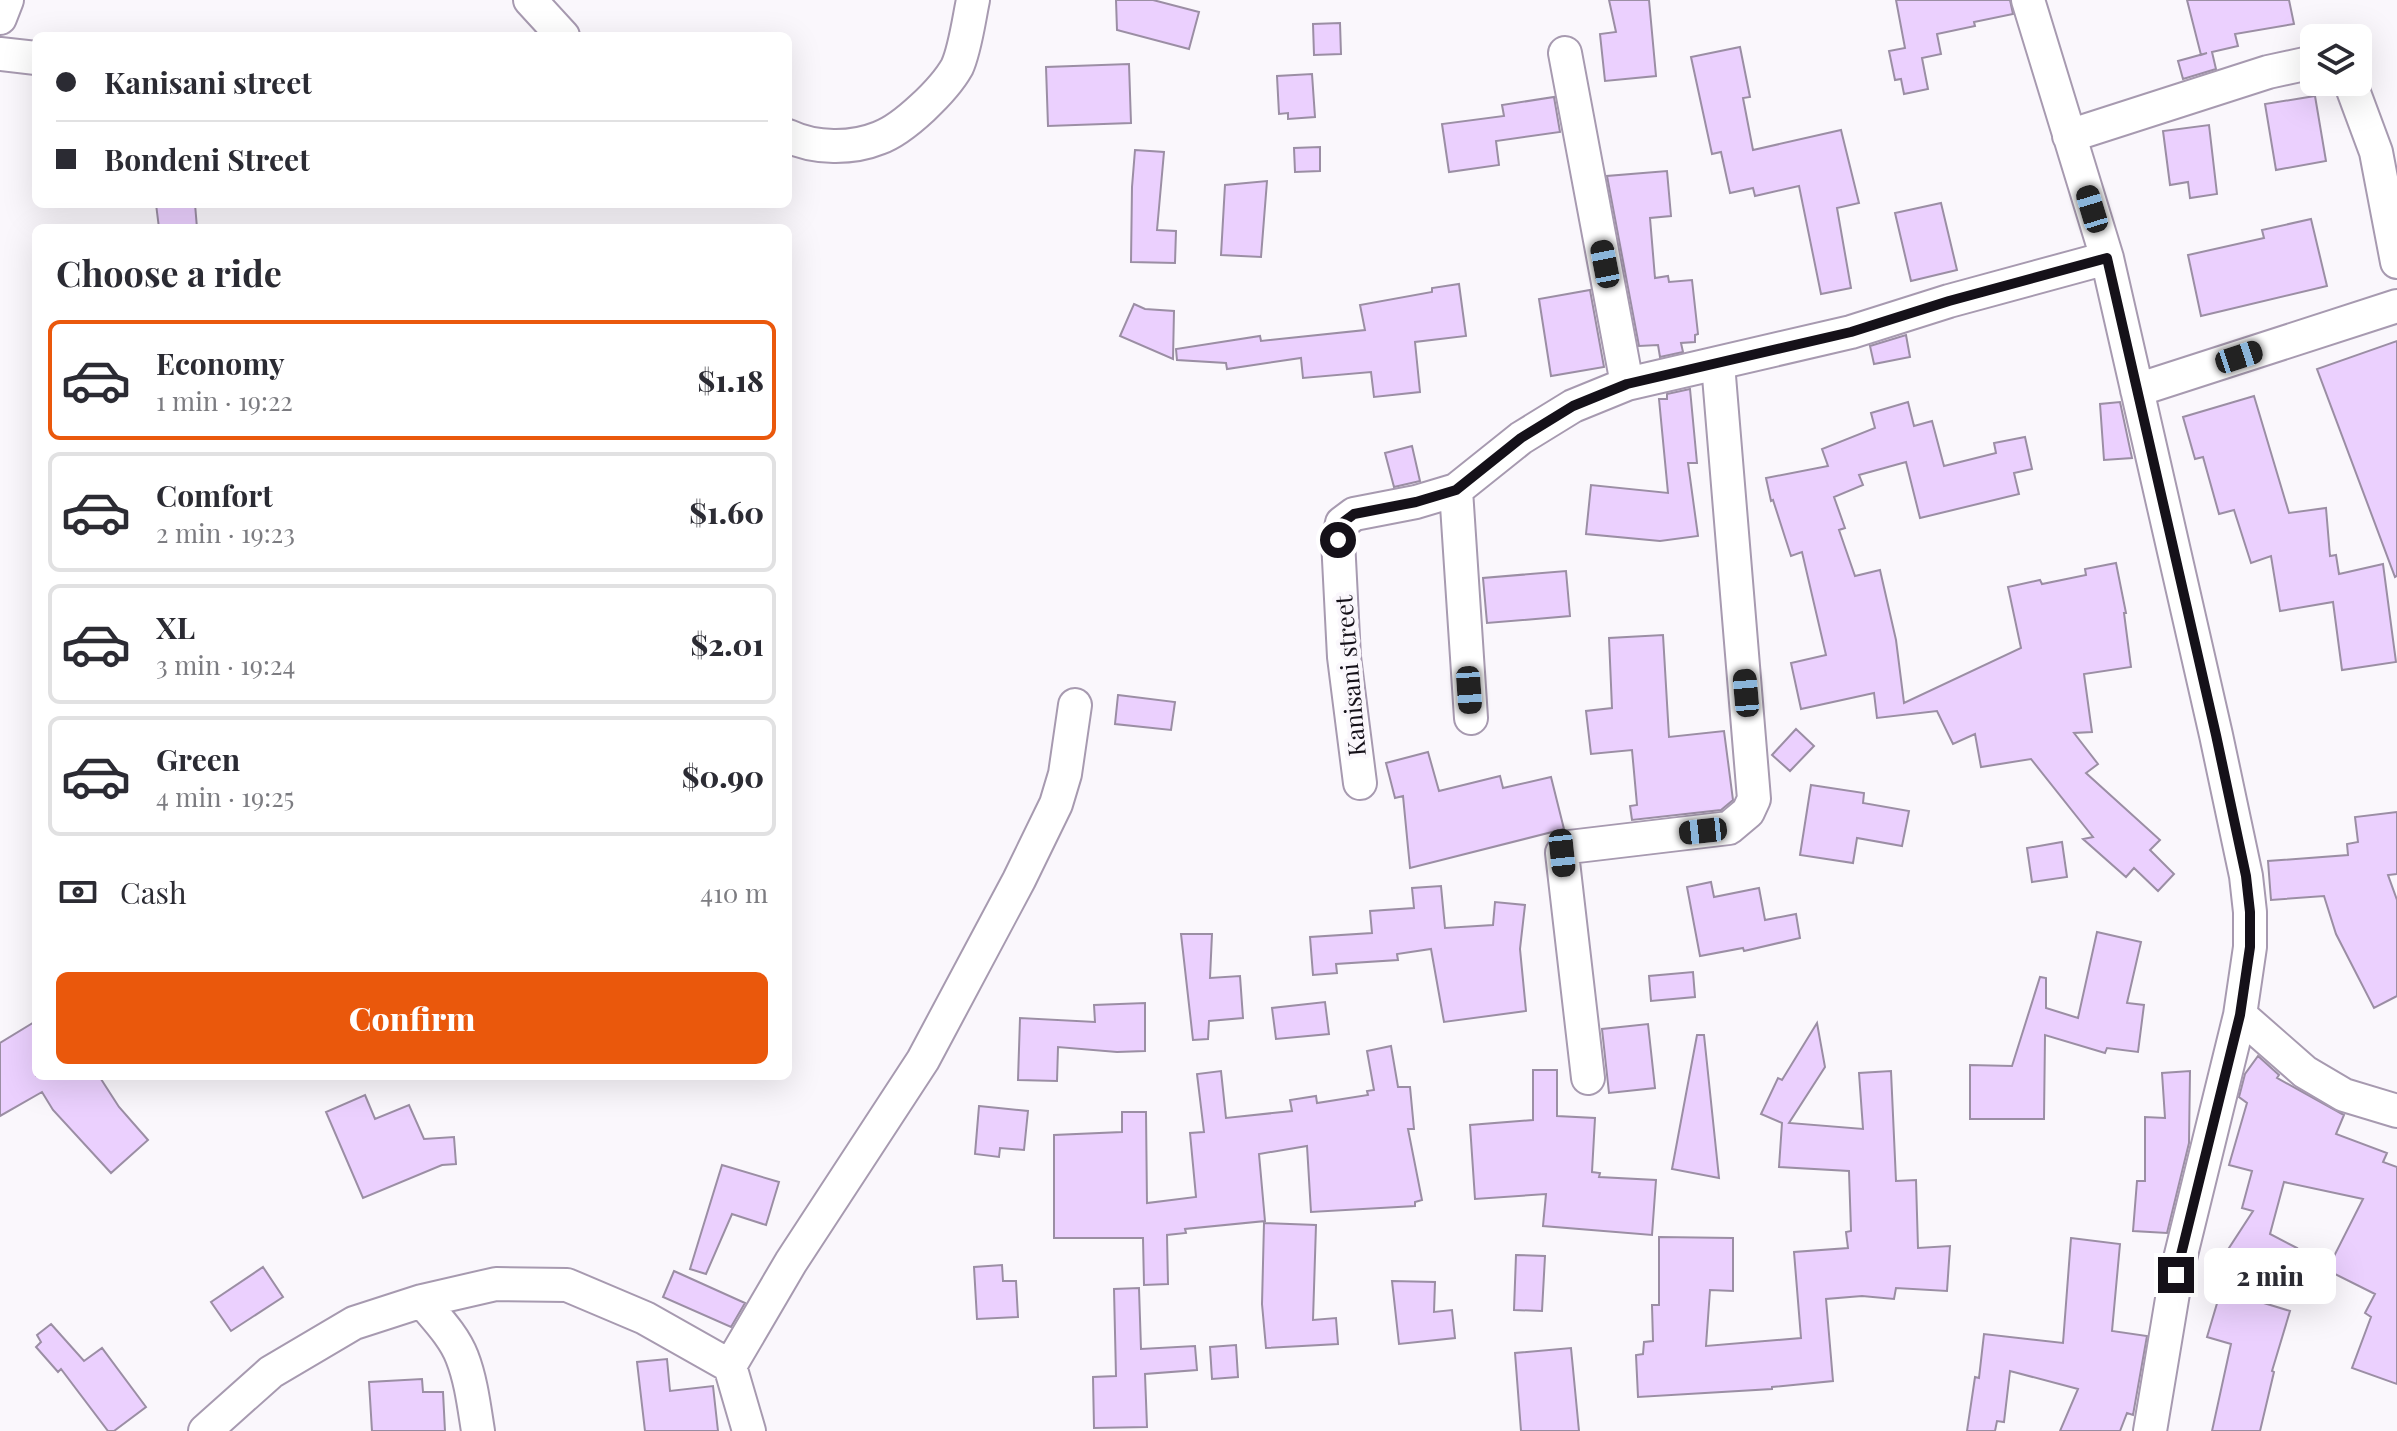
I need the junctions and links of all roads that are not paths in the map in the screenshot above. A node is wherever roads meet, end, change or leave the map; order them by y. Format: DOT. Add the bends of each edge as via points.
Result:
graph roads {
  1 [pos="7,0"];
  2 [pos="530,0"];
  3 [pos="973,0"];
  4 [pos="2028,0"];
  5 [pos="0,18"];
  6 [pos="559,32"];
  7 [pos="1565,53"];
  8 [pos="0,54"];
  9 [pos="32,58"];
  10 [pos="2300,65"];
  11 [pos="2355,96"];
  12 [pos="2069,136"];
  13 [pos="792,138"];
  14 [pos="2107,258"];
  15 [pos="2397,262"];
  16 [pos="2397,306"];
  17 [pos="1718,364"];
  18 [pos="1627,384"];
  19 [pos="2137,390"];
  20 [pos="1456,490"];
  21 [pos="1075,705"];
  22 [pos="1471,718"];
  23 [pos="1360,783"];
  24 [pos="2240,1015"];
  25 [pos="1588,1078"];
  26 [pos="2397,1111"];
  27 [pos="422,1301"];
  28 [pos="730,1366"];
  29 [pos="205,1431"];
  30 [pos="478,1431"];
  31 [pos="749,1431"];
  32 [pos="2150,1431"];
  1 -- 5 [label="street"];
  2 -- 6 [label="street"];
  3 -- 13 [label="street" via="958,65 915,114 881,137 847,146"];
  4 -- 12 [label="street"];
  7 -- 18 [label="street"];
  8 -- 9 [label="street"];
  10 -- 12 [label="street"];
  11 -- 15 [label="street" via="2376,152"];
  12 -- 14 [label="street"];
  14 -- 17 [label="street, Kanisani street" via="1851,332"];
  14 -- 19 [label="street"];
  16 -- 19 [label="street"];
  17 -- 18 [label="street, Kanisani street"];
  17 -- 25 [label="street" via="1754,799 1729,828 1569,847 1562,853"];
  18 -- 20 [label="street, Kanisani street" via="1573,406 1521,438"];
  19 -- 24 [label="street" via="2246,876 2250,947"];
  20 -- 22 [label="street"];
  20 -- 23 [label="street, Kanisani street" via="1354,514 1342,523 1338,540 1344,657"];
  21 -- 28 [label="street" via="1056,804 1019,880 923,1060 799,1249"];
  24 -- 26 [label="street" via="2305,1072 2344,1095"];
  24 -- 32 [label="street" via="2176,1275"];
  27 -- 28 [label="street" via="496,1284 567,1285 645,1318"];
  27 -- 29 [label="street" via="354,1323 271,1372"];
  27 -- 30 [label="street" via="462,1355"];
  28 -- 31 [label="street"];
}
